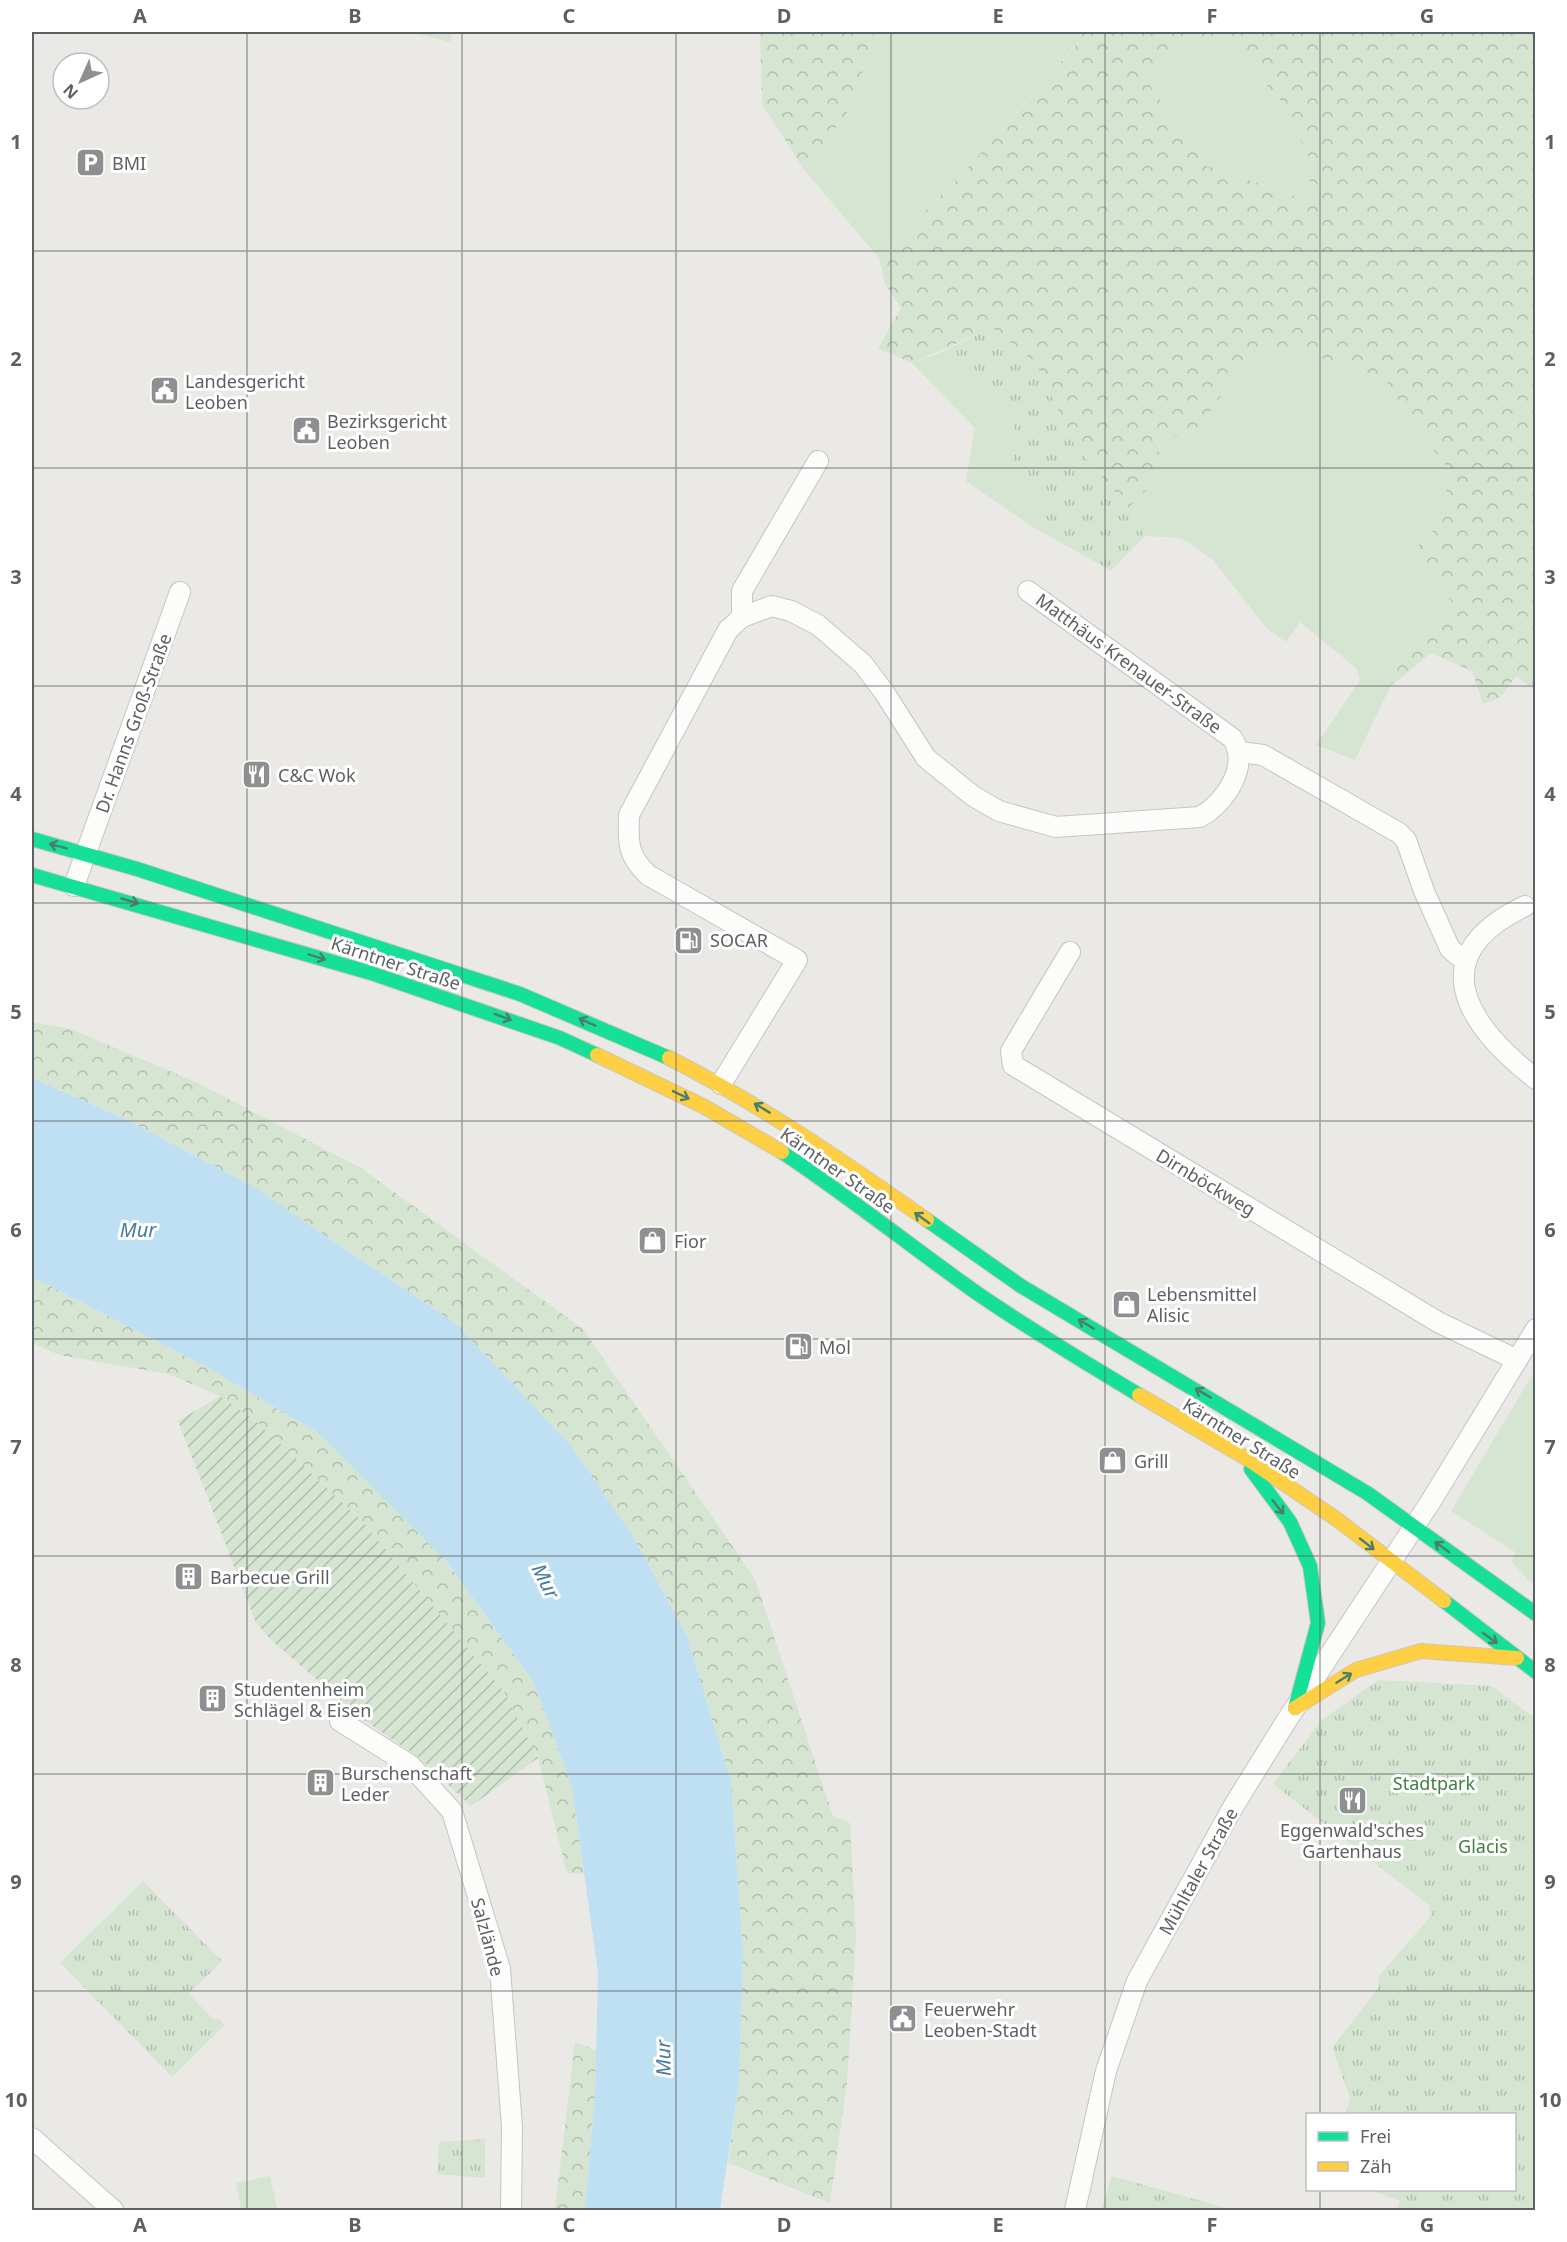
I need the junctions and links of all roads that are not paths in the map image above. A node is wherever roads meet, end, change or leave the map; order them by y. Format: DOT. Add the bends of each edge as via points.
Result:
graph roads {
  1 [pos="818,461"];
  2 [pos="1028,591"];
  3 [pos="180,592"];
  4 [pos="742,617"];
  5 [pos="1240,752"];
  6 [pos="32,839"];
  7 [pos="85,853"];
  8 [pos="32,875"];
  9 [pos="74,886"];
  10 [pos="1525,906"];
  11 [pos="1070,952"];
  12 [pos="1465,961"];
  13 [pos="1536,1079"];
  14 [pos="721,1084"];
  15 [pos="1536,1329"];
  16 [pos="1515,1359"];
  17 [pos="1246,1458"];
  18 [pos="1414,1527"];
  19 [pos="1391,1562"];
  20 [pos="1536,1614"];
  21 [pos="1517,1658"];
  22 [pos="1536,1672"];
  23 [pos="1295,1708"];
  24 [pos="340,1721"];
  25 [pos="32,2138"];
  26 [pos="113,2211"];
  27 [pos="511,2211"];
  28 [pos="1075,2211"];
  1 -- 4 [label="street" via="742,591"];
  2 -- 5 [label="street, Matthäus Krenauer-Straße" via="1211,722 1232,738"];
  3 -- 7 [label="street, Dr. Hanns Groß-Straße"];
  4 -- 5 [label="street" via="772,606 818,626 863,664 926,758 949,779 999,811 1049,826 1200,817 1214,807 1235,775"];
  4 -- 14 [label="street" via="728,630 628,814 628,845 635,863 648,876 797,960"];
  5 -- 12 [label="street" via="1263,755 1399,833 1406,840 1450,949"];
  7 -- 6 [label="main road, Kärntner Straße, one-way"];
  7 -- 9 [label="street, Dr. Hanns Groß-Straße"];
  14 -- 7 [label="main road, Kärntner Straße, one-way" via="520,994"];
  8 -- 9 [label="main road, Kärntner Straße"];
  9 -- 17 [label="main road, Kärntner Straße, one-way" via="371,973 493,1014 560,1038 703,1106 840,1191 1046,1339"];
  10 -- 12 [label="street" via="1492,926"];
  11 -- 16 [label="street, Dirnböckweg" via="1011,1051 1013,1065 1438,1322"];
  12 -- 13 [label="street" via="1462,983 1476,1017 1492,1038"];
  18 -- 14 [label="main road, Kärntner Straße, one-way" via="1367,1493 1021,1286 831,1153"];
  15 -- 16 [label="street"];
  16 -- 18 [label="street"];
  17 -- 19 [label="main road, Kärntner Straße, one-way" via="1335,1518"];
  17 -- 23 [label="main road, one-way" via="1260,1485 1290,1522 1310,1566 1318,1623"];
  18 -- 19 [label="street"];
  20 -- 18 [label="main road, Kärntner Straße, one-way"];
  19 -- 21 [label="main road, Kärntner Straße, one-way"];
  19 -- 23 [label="street, Mühltaler Straße"];
  21 -- 22 [label="main road, Kärntner Straße"];
  23 -- 21 [label="main road, one-way" via="1356,1670 1421,1651"];
  23 -- 28 [label="street, Mühltaler Straße" via="1233,1808 1137,1981 1106,2071"];
  24 -- 27 [label="street, Salzlände" via="410,1765 452,1810 500,1969 512,2127"];
  25 -- 26 [label="street"];
}
